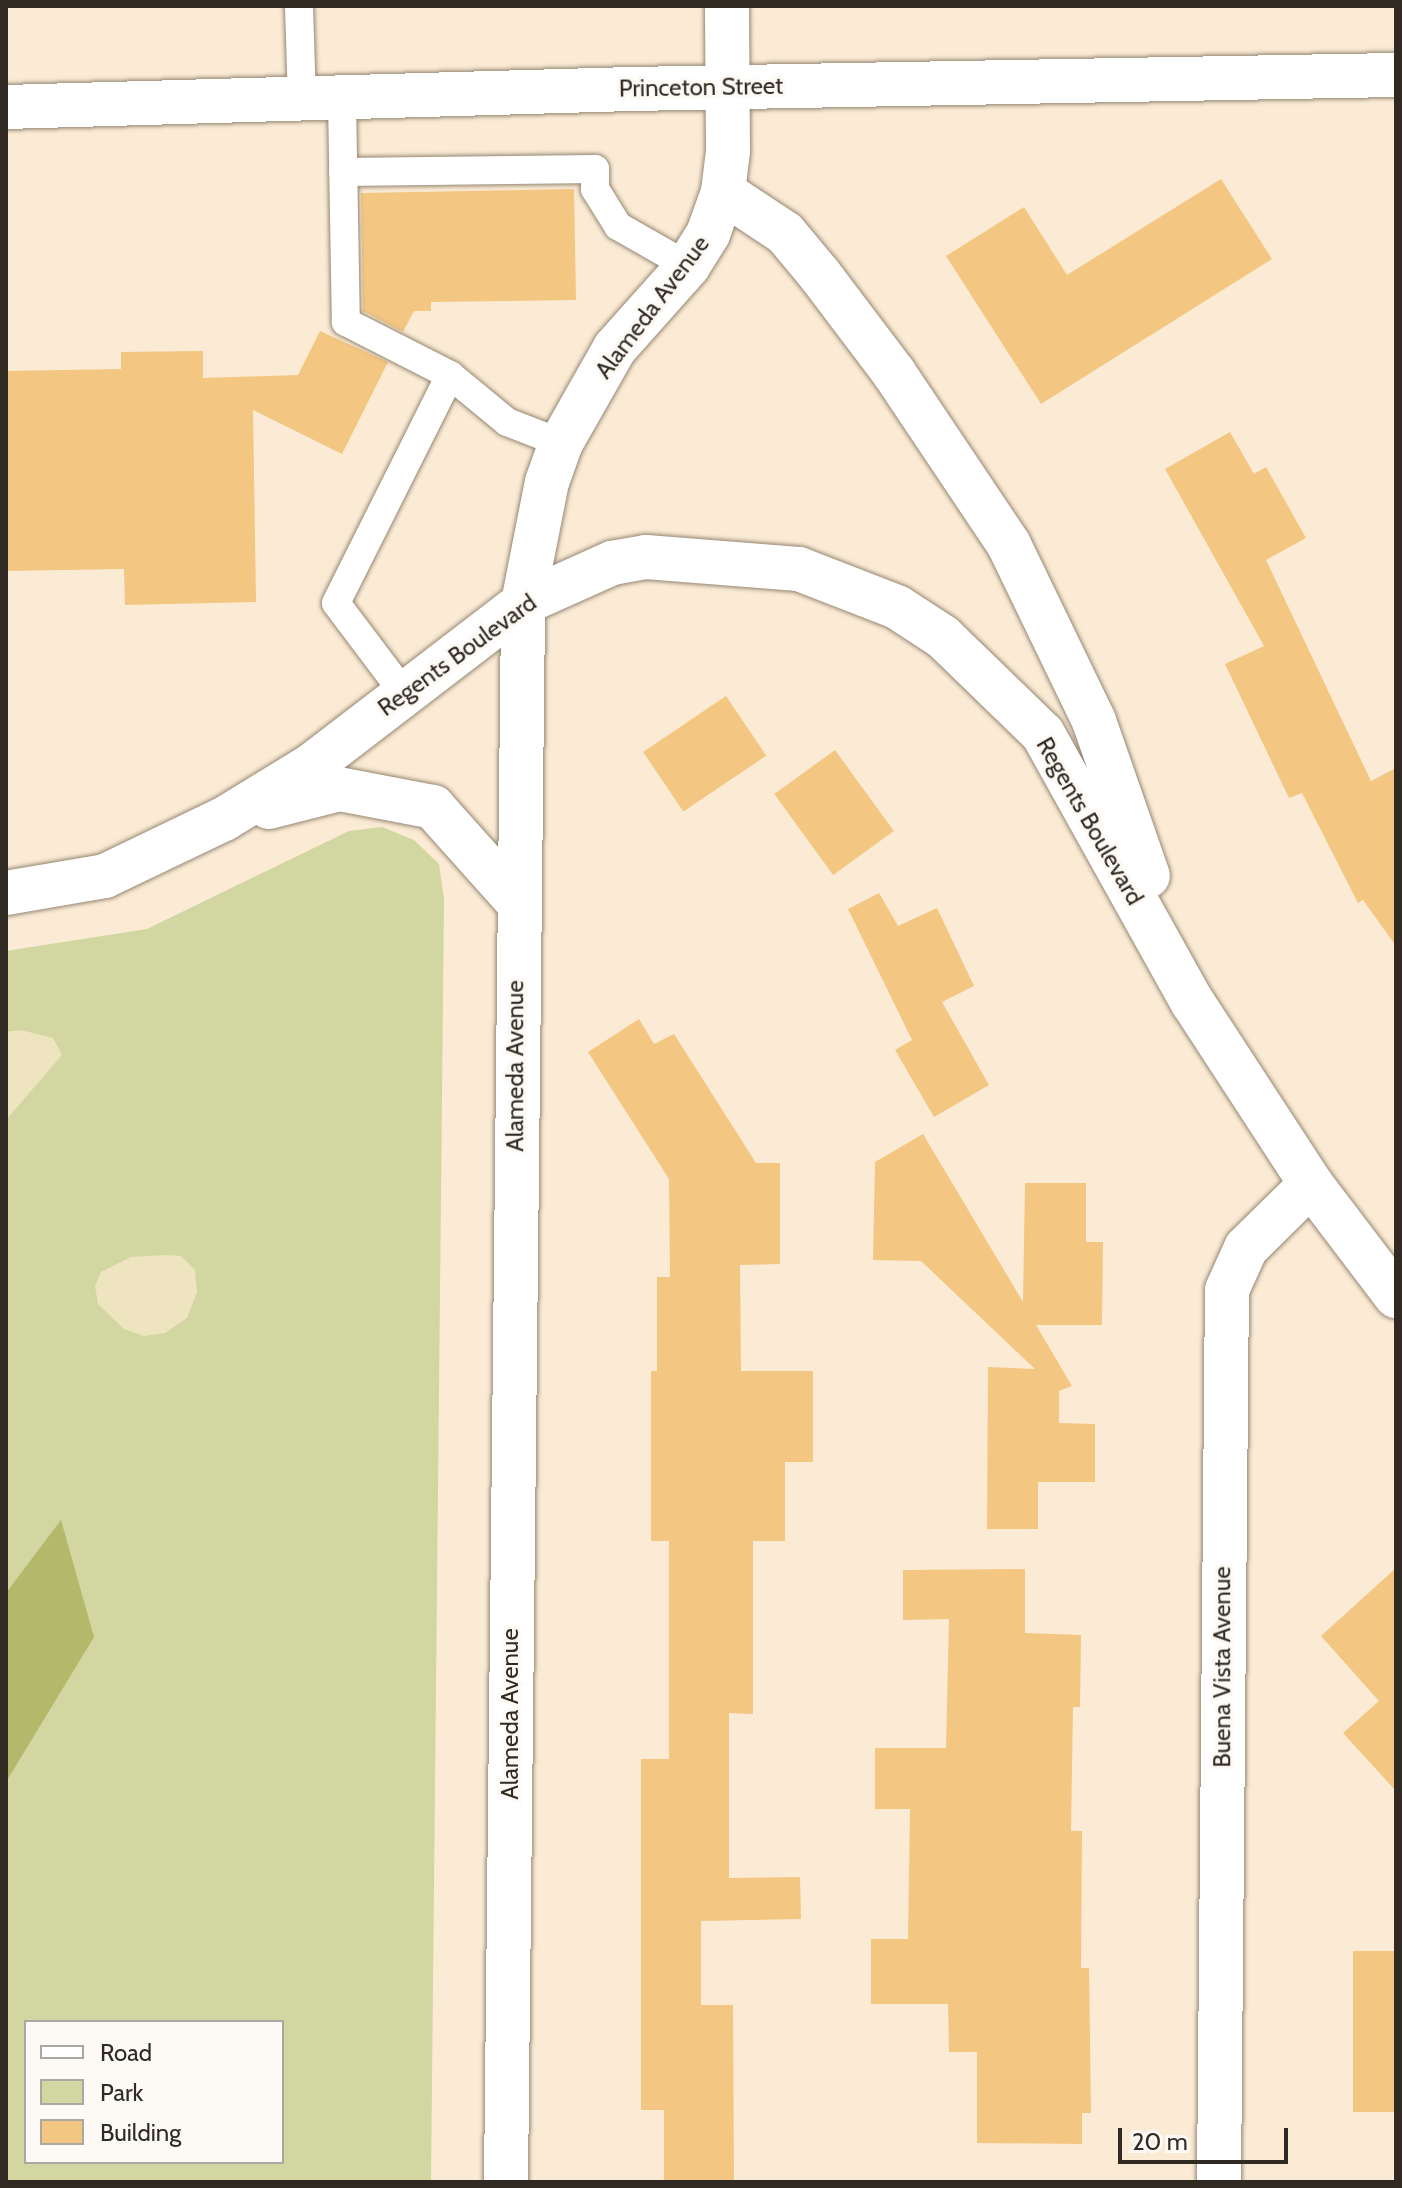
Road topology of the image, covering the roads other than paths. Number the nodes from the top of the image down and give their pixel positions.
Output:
1 (299, 6) edge
2 (727, 6) edge
3 (1396, 75) edge
4 (727, 88) junction
5 (322, 101) junction
6 (6, 107) edge
7 (343, 172) junction
8 (723, 192) junction
9 (688, 266) junction
10 (450, 375) junction
11 (561, 443) junction
12 (523, 603) junction
13 (403, 692) junction
14 (224, 819) junction
15 (6, 893) edge
16 (517, 901) junction
17 (1193, 1003) junction
18 (1311, 1184) junction
19 (1396, 1296) edge
20 (506, 2182) edge
21 (1219, 2182) edge

1 - 5 lane
2 - 4 street, Alameda Avenue
3 - 4 street, Princeton Street
4 - 5 street, Princeton Street
4 - 8 street, Alameda Avenue
5 - 6 street, Princeton Street
5 - 7 lane
7 - 9 lane
7 - 10 lane
8 - 9 street, Alameda Avenue
8 - 17 street
9 - 11 street, Alameda Avenue
10 - 11 lane
10 - 13 lane
11 - 12 street, Alameda Avenue
12 - 13 street, Regents Boulevard
12 - 16 street, Alameda Avenue
12 - 17 street, Regents Boulevard
13 - 14 street, Regents Boulevard
14 - 15 street, Regents Boulevard
14 - 16 street
16 - 20 street, Alameda Avenue
17 - 18 street, Regents Boulevard
18 - 19 street, Regents Boulevard
18 - 21 street, Buena Vista Avenue

